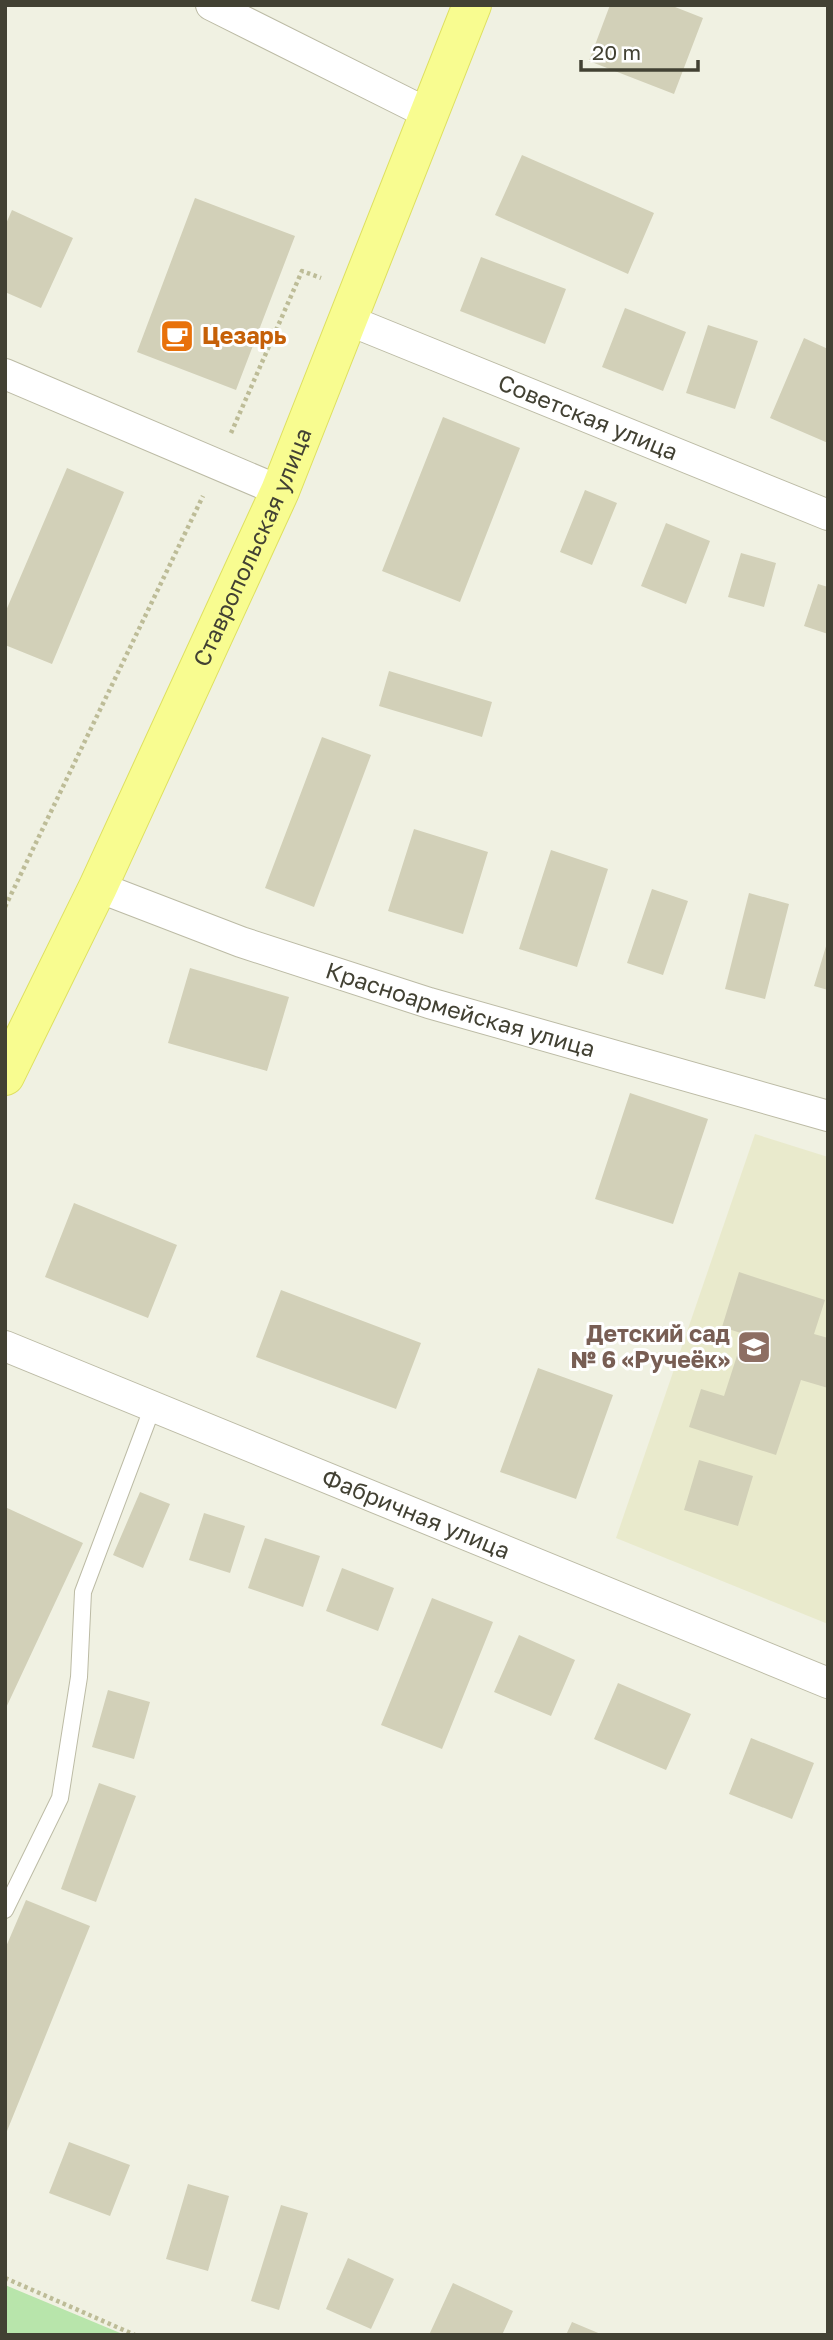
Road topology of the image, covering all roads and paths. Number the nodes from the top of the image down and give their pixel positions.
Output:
1 (211, 5) edge
2 (472, 5) edge
3 (427, 113) junction
4 (354, 305) junction
5 (5, 374) edge
6 (218, 465) junction
7 (280, 491) junction
8 (828, 515) edge
9 (98, 887) junction
10 (5, 907) edge
11 (5, 1076) edge
12 (828, 1116) edge
13 (5, 1346) edge
14 (153, 1405) junction
15 (828, 1683) edge
16 (5, 1910) edge
17 (5, 2278) edge
18 (135, 2335) edge

1 - 3 street
2 - 3 main road, Ставропольская улица
3 - 4 main road, Ставропольская улица
4 - 6 path
4 - 7 main road, Ставропольская улица
4 - 8 street, Советская улица
5 - 6 street
6 - 7 street
6 - 10 path
7 - 9 main road, Ставропольская улица
9 - 11 main road, Ставропольская улица
9 - 12 street, Красноармейская улица
13 - 14 street, Фабричная улица
14 - 15 street, Фабричная улица
14 - 16 lane
17 - 18 path

